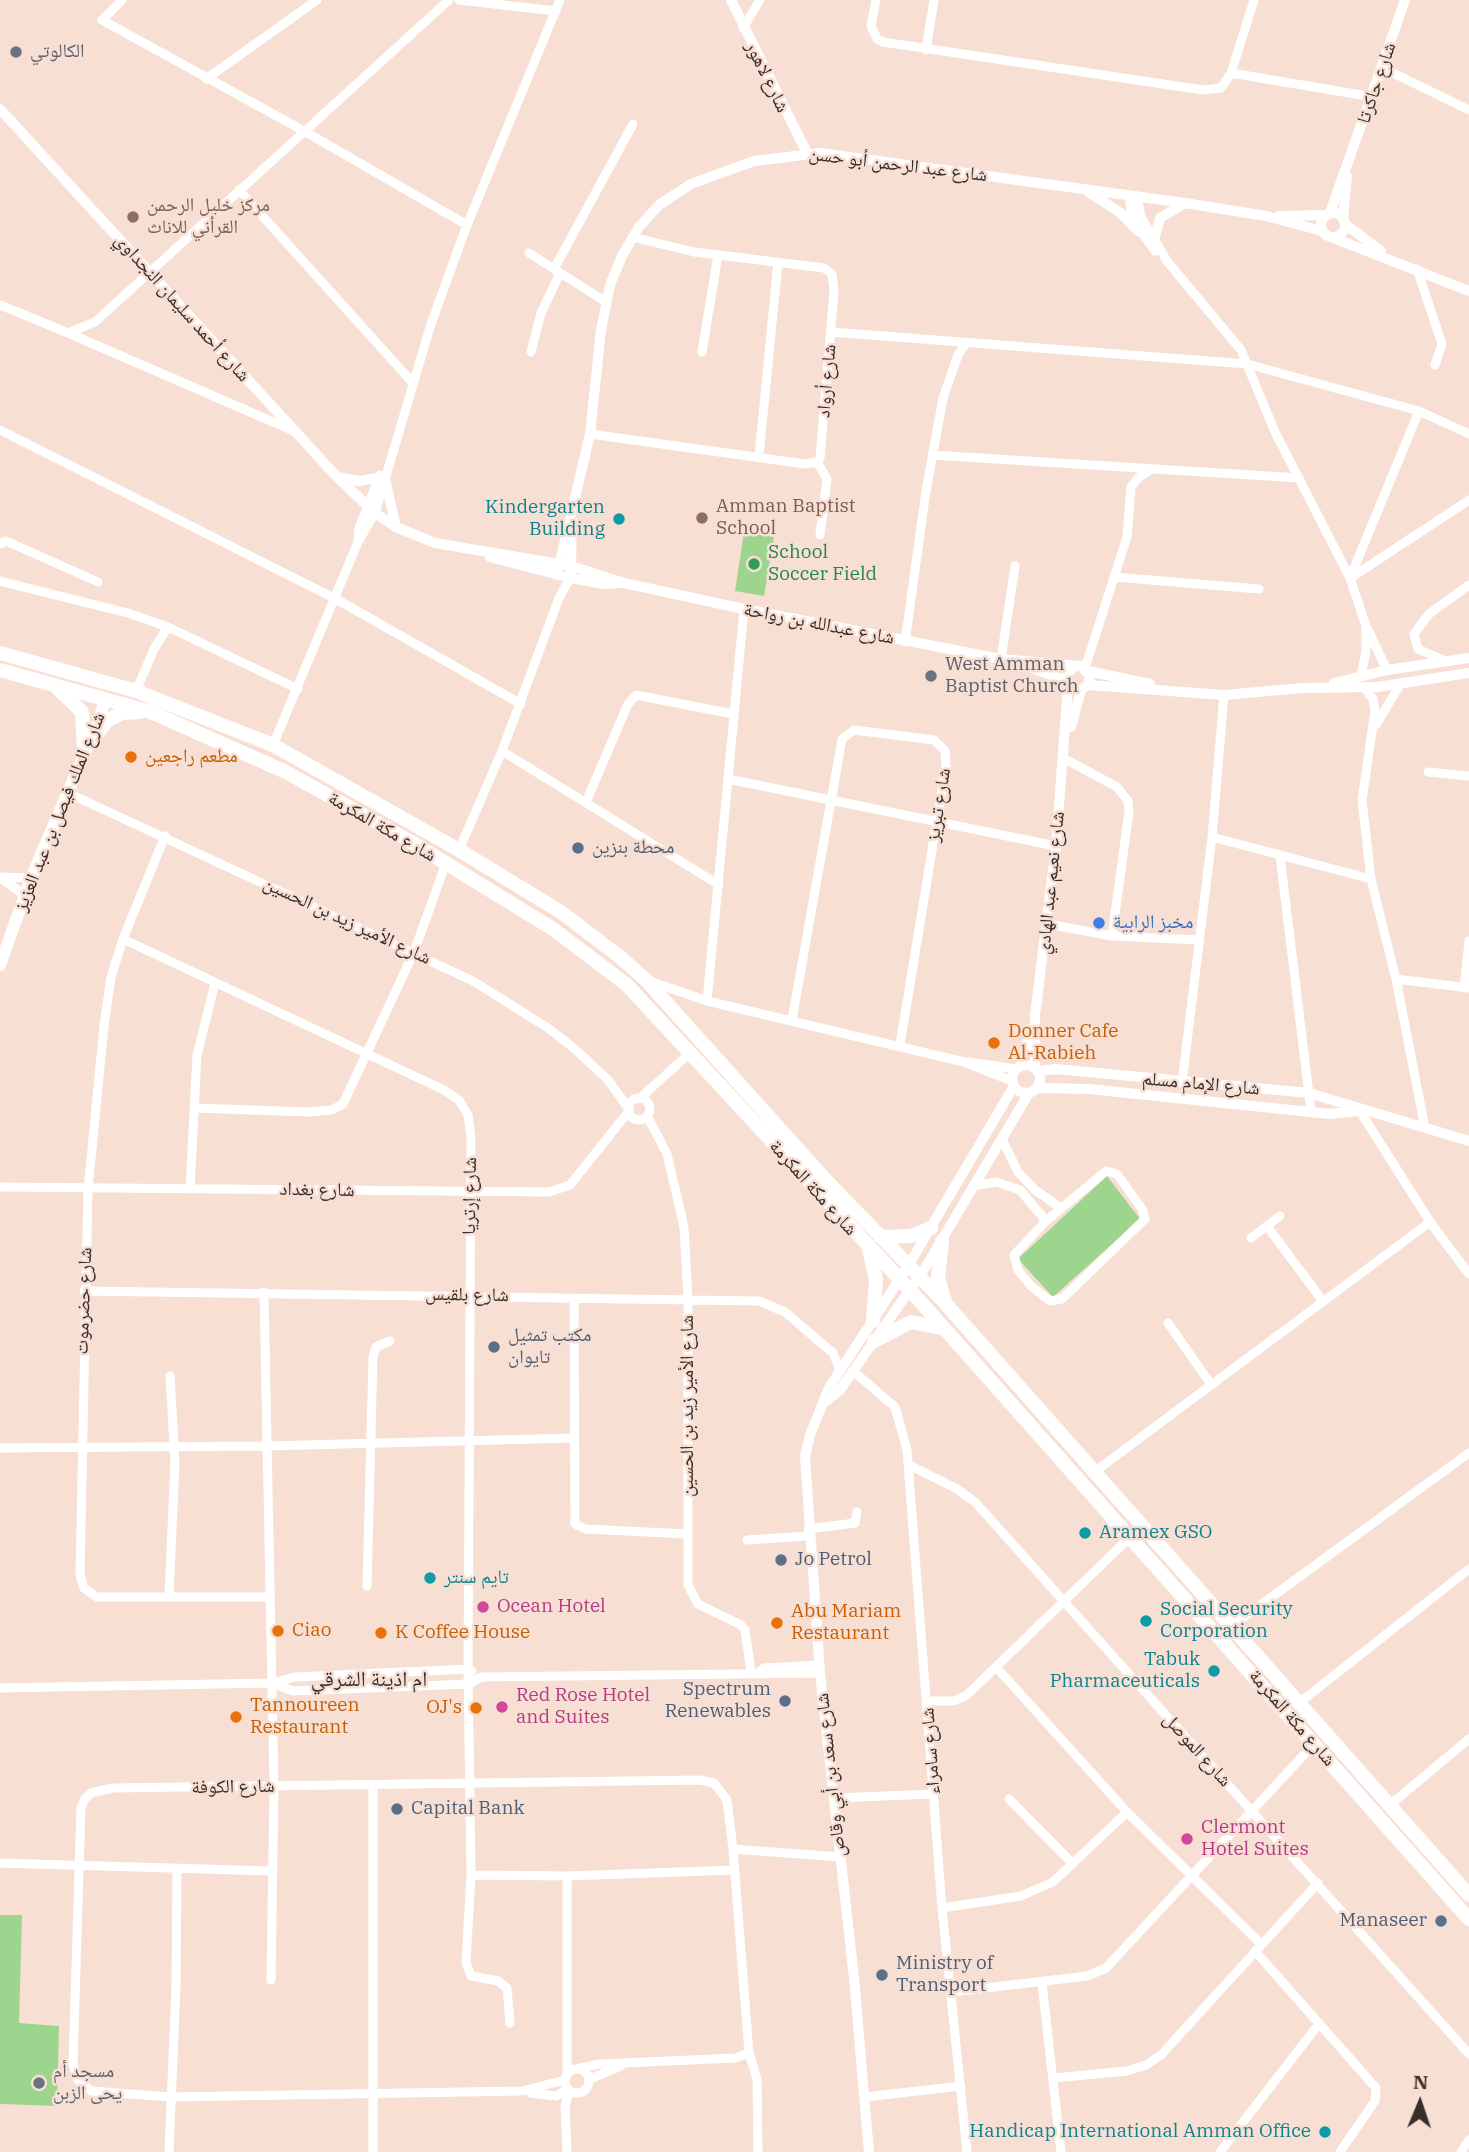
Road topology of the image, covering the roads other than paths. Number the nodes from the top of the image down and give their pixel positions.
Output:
1 (121, 0) edge
2 (317, 0) edge
3 (449, 0) edge
4 (459, 0) edge
5 (560, 0) edge
6 (731, 0) edge
7 (760, 0) edge
8 (876, 0) edge
9 (934, 0) edge
10 (1254, 0) edge
11 (1405, 0) edge
12 (556, 11) junction
13 (743, 28) junction
14 (926, 50) junction
15 (1382, 68) junction
16 (1231, 73) junction
17 (206, 79) junction
18 (1373, 97) junction
19 (0, 109) edge
20 (1469, 110) edge
21 (633, 124) dead end
22 (304, 131) junction
23 (807, 153) junction
24 (1348, 166) junction
25 (239, 190) junction
26 (1085, 190) junction
27 (1133, 196) junction
28 (1185, 202) junction
29 (1327, 214) junction
30 (1266, 216) junction
31 (1344, 221) junction
32 (467, 225) junction
33 (1138, 231) junction
34 (1326, 234) junction
35 (632, 237) junction
36 (1154, 240) junction
37 (528, 253) dead end
38 (718, 255) junction
39 (1392, 259) junction
40 (1167, 261) junction
41 (778, 262) junction
42 (1417, 270) junction
43 (151, 271) junction
44 (557, 271) junction
45 (1469, 291) edge
46 (606, 302) junction
47 (0, 305) edge
48 (831, 332) junction
49 (68, 333) junction
50 (966, 343) junction
51 (531, 352) dead end
52 (702, 352) dead end
53 (1247, 364) junction
54 (1435, 365) dead end
55 (412, 382) junction
56 (1419, 411) junction
57 (0, 430) edge
58 (294, 430) junction
59 (590, 433) junction
60 (1469, 434) edge
61 (932, 455) junction
62 (759, 456) junction
63 (817, 462) junction
64 (1150, 470) junction
65 (336, 476) junction
66 (1298, 478) junction
67 (381, 481) junction
68 (1469, 500) edge
69 (371, 509) junction
70 (572, 517) junction
71 (396, 527) junction
72 (820, 535) dead end
73 (0, 544) edge
74 (1015, 566) dead end
75 (557, 569) junction
76 (571, 572) junction
77 (1114, 577) junction
78 (1350, 578) junction
79 (0, 581) edge
80 (98, 582) dead end
81 (1469, 586) edge
82 (1259, 589) dead end
83 (559, 598) junction
84 (336, 599) junction
85 (744, 610) junction
86 (1366, 626) junction
87 (168, 627) junction
88 (905, 642) junction
89 (0, 653) edge
90 (1469, 658) edge
91 (1001, 659) junction
92 (1014, 661) junction
93 (1448, 662) junction
94 (1083, 668) junction
95 (0, 670) edge
96 (1387, 670) junction
97 (1469, 673) edge
98 (103, 681) junction
99 (1363, 681) junction
100 (1067, 683) junction
101 (1401, 683) junction
102 (54, 687) junction
103 (1085, 687) junction
104 (298, 689) junction
105 (1169, 689) junction
106 (136, 691) junction
107 (1224, 695) junction
108 (105, 698) junction
109 (521, 704) junction
110 (150, 712) junction
111 (733, 714) junction
112 (1374, 730) junction
113 (273, 745) junction
114 (84, 750) junction
115 (502, 751) junction
116 (1065, 755) junction
117 (1428, 772) dead end
118 (1469, 776) edge
119 (728, 779) junction
120 (68, 793) junction
121 (830, 800) junction
122 (586, 802) junction
123 (937, 822) junction
124 (165, 836) junction
125 (1212, 837) junction
126 (1056, 846) junction
127 (459, 850) junction
128 (1280, 856) junction
129 (446, 863) junction
130 (0, 878) edge
131 (31, 878) junction
132 (1371, 879) junction
133 (719, 885) junction
134 (25, 895) junction
135 (1048, 924) junction
136 (1112, 936) junction
137 (122, 939) junction
138 (1200, 940) junction
139 (1469, 940) edge
140 (414, 953) junction
141 (0, 965) edge
142 (1396, 979) junction
143 (646, 980) junction
144 (215, 983) junction
145 (1466, 987) edge
146 (706, 1001) junction
147 (1035, 1016) junction
148 (792, 1020) junction
149 (900, 1045) junction
150 (366, 1053) junction
151 (690, 1053) junction
152 (964, 1062) junction
153 (1018, 1068) junction
154 (1037, 1069) junction
155 (608, 1080) junction
156 (662, 1080) junction
157 (1013, 1083) junction
158 (1182, 1083) junction
159 (1033, 1091) junction
160 (1309, 1093) junction
161 (637, 1099) junction
162 (649, 1106) junction
163 (194, 1108) junction
164 (1311, 1111) junction
165 (1360, 1111) junction
166 (630, 1113) junction
167 (647, 1116) junction
168 (1425, 1128) junction
169 (1002, 1139) junction
170 (1469, 1141) edge
171 (974, 1186) junction
172 (0, 1187) edge
173 (88, 1189) junction
174 (190, 1189) junction
175 (470, 1193) junction
176 (1061, 1208) junction
177 (1280, 1216) dead end
178 (1046, 1221) junction
179 (1430, 1222) junction
180 (1267, 1226) junction
181 (931, 1228) junction
182 (880, 1237) junction
183 (1251, 1238) dead end
184 (942, 1241) junction
185 (869, 1249) junction
186 (913, 1272) junction
187 (1469, 1275) edge
188 (905, 1285) junction
189 (84, 1291) junction
190 (264, 1292) junction
191 (468, 1295) junction
192 (574, 1298) junction
193 (688, 1300) junction
194 (1322, 1300) junction
195 (945, 1303) junction
196 (873, 1321) junction
197 (1168, 1323) dead end
198 (942, 1328) junction
199 (390, 1341) dead end
200 (874, 1341) junction
201 (833, 1353) junction
202 (850, 1356) junction
203 (840, 1370) junction
204 (853, 1371) junction
205 (170, 1376) dead end
206 (1210, 1383) junction
207 (826, 1401) junction
208 (574, 1438) junction
209 (470, 1441) junction
210 (369, 1443) junction
211 (267, 1446) junction
212 (174, 1447) junction
213 (81, 1449) junction
214 (2, 1450) edge
215 (1469, 1454) edge
216 (909, 1465) junction
217 (1093, 1473) junction
218 (858, 1512) dead end
219 (809, 1533) junction
220 (687, 1534) junction
221 (1129, 1539) junction
222 (747, 1540) dead end
223 (1469, 1569) edge
224 (367, 1586) dead end
225 (169, 1596) junction
226 (269, 1597) junction
227 (1065, 1602) junction
228 (1232, 1626) junction
229 (997, 1668) junction
230 (468, 1669) junction
231 (819, 1669) junction
232 (755, 1672) junction
233 (481, 1677) junction
234 (272, 1683) junction
235 (469, 1684) junction
236 (0, 1688) edge
237 (927, 1701) junction
238 (1299, 1703) junction
239 (1469, 1739) edge
240 (1314, 1744) junction
241 (470, 1785) junction
242 (373, 1786) junction
243 (274, 1787) junction
244 (934, 1794) junction
245 (834, 1798) junction
246 (1009, 1799) dead end
247 (1390, 1805) junction
248 (1252, 1810) junction
249 (1127, 1812) junction
250 (733, 1849) junction
251 (840, 1857) junction
252 (0, 1863) edge
253 (1073, 1864) junction
254 (80, 1866) junction
255 (177, 1870) junction
256 (735, 1870) junction
257 (272, 1871) junction
258 (471, 1875) junction
259 (568, 1876) junction
260 (1189, 1877) junction
261 (1318, 1883) junction
262 (1469, 1895) edge
263 (942, 1908) junction
264 (1469, 1919) edge
265 (1258, 1947) junction
266 (271, 1980) dead end
267 (1042, 1983) junction
268 (952, 1992) junction
269 (510, 2023) dead end
270 (1318, 2025) junction
271 (566, 2045) junction
272 (749, 2053) junction
273 (1469, 2054) edge
274 (625, 2064) junction
275 (579, 2068) junction
276 (1054, 2078) junction
277 (590, 2079) junction
278 (567, 2083) junction
279 (961, 2086) junction
280 (372, 2092) junction
281 (580, 2093) junction
282 (171, 2097) junction
283 (865, 2097) junction
284 (566, 2120) junction
285 (1469, 2140) edge
286 (169, 2152) edge
287 (373, 2152) edge
288 (567, 2152) edge
289 (758, 2152) edge
290 (869, 2152) edge
291 (967, 2152) edge
292 (1061, 2152) edge
293 (1220, 2152) edge
294 (1340, 2152) edge
295 (1461, 2152) edge

1 - 17 street
2 - 17 street
3 - 22 street
4 - 12 street
5 - 12 street
6 - 13 street, شارع لاهور
7 - 13 street
8 - 14 street
9 - 14 street
10 - 16 street
11 - 15 street, شارع جاكرتا
12 - 32 street
13 - 23 street, شارع لاهور
14 - 16 street
15 - 18 street, شارع جاكرتا
15 - 20 street
16 - 18 street
17 - 22 street
18 - 24 street, شارع جاكرتا
19 - 43 street, شارع أحمد سليمان النجداوي
21 - 44 street
22 - 25 street
22 - 32 street
23 - 26 street, شارع عبد الرحمن أبو حسن
23 - 35 street, شارع عبد الرحمن أبو حسن
24 - 29 street, شارع جاكرتا
24 - 31 street, شارع جاكرتا
25 - 43 street
25 - 55 street
26 - 27 street, شارع عبد الرحمن أبو حسن
26 - 33 street
27 - 28 street, شارع عبد الرحمن أبو حسن
27 - 33 street
27 - 36 street
28 - 30 street, شارع عبد الرحمن أبو حسن
28 - 36 street
29 - 30 street, شارع عبد الرحمن أبو حسن
29 - 31 street, شارع عبد الرحمن أبو حسن
29 - 34 street, شارع جاكرتا
30 - 34 street, شارع عبد الرحمن أبو حسن
31 - 34 street
31 - 39 street, شارع عبد الرحمن أبو حسن
32 - 55 street
33 - 40 street
34 - 39 street, شارع عبد الرحمن أبو حسن
35 - 38 street, شارع أرواد
35 - 46 street, شارع عبد الرحمن أبو حسن
36 - 40 street
37 - 44 street
38 - 41 street, شارع أرواد
38 - 52 street
39 - 42 street, شارع عبد الرحمن أبو حسن
40 - 53 street
41 - 48 street, شارع أرواد
41 - 62 street
42 - 45 street, شارع عبد الرحمن أبو حسن
42 - 54 street
43 - 49 street
43 - 58 street, شارع أحمد سليمان النجداوي
44 - 46 street
44 - 51 street
46 - 59 street, شارع عبد الرحمن أبو حسن
47 - 49 street
48 - 50 street
48 - 63 street, شارع أرواد
49 - 58 street
50 - 53 street
50 - 61 street
53 - 56 street
53 - 66 street
55 - 67 street
56 - 60 street
56 - 78 street
57 - 84 street
58 - 65 street, شارع أحمد سليمان النجداوي
59 - 62 street
59 - 70 street, شارع عبد الرحمن أبو حسن
61 - 64 street
61 - 88 street
62 - 63 street
63 - 72 street
64 - 66 street
64 - 77 street
65 - 67 street
65 - 69 street, شارع أحمد سليمان النجداوي
66 - 78 street
67 - 69 street
67 - 71 street
68 - 78 street
69 - 71 street, شارع عبدالله بن رواحة
69 - 84 street
70 - 75 street, شارع عبد الرحمن أبو حسن
70 - 76 street, شارع عبد الرحمن أبو حسن
71 - 75 street, شارع عبدالله بن رواحة
73 - 80 street
74 - 91 street
75 - 76 street, شارع عبدالله بن رواحة
75 - 83 street
76 - 83 street
76 - 85 street, شارع عبدالله بن رواحة
77 - 82 street
77 - 94 street
78 - 86 street
79 - 87 street
81 - 93 street
83 - 109 street
84 - 104 street
84 - 109 street
85 - 88 street, شارع عبدالله بن رواحة
85 - 111 street
86 - 96 street
86 - 99 street
87 - 104 street
87 - 106 street
88 - 91 street, شارع عبدالله بن رواحة
89 - 98 main road, شارع مكة المكرمة
90 - 93 street, شارع عبدالله بن رواحة
91 - 92 street, شارع عبدالله بن رواحة
92 - 94 street, شارع عبدالله بن رواحة
92 - 100 street, شارع عبدالله بن رواحة
93 - 96 street, شارع عبدالله بن رواحة
94 - 100 street
94 - 103 street, شارع نعيم عبد الهادي
94 - 105 street, شارع عبدالله بن رواحة
95 - 102 main road, شارع مكة المكرمة
96 - 99 street, شارع عبدالله بن رواحة
97 - 101 street, شارع عبدالله بن رواحة
98 - 106 main road, شارع مكة المكرمة
98 - 108 main road
99 - 101 street, شارع عبدالله بن رواحة
99 - 107 street, شارع عبدالله بن رواحة
99 - 112 street
100 - 103 street, شارع عبدالله بن رواحة
100 - 116 street, شارع نعيم عبد الهادي
101 - 112 street
102 - 108 main road, شارع مكة المكرمة
102 - 114 main road
103 - 105 street, شارع عبدالله بن رواحة
103 - 116 street, شارع نعيم عبد الهادي
104 - 113 street
105 - 107 street, شارع عبدالله بن رواحة
106 - 113 main road, شارع مكة المكرمة
107 - 125 street
108 - 110 main road, شارع مكة المكرمة
108 - 114 main road, شارع الملك فيصل بن عبد العزيز
109 - 115 street
110 - 114 main road
110 - 129 main road, شارع مكة المكرمة
111 - 119 street
111 - 122 street
112 - 132 street
113 - 127 main road, شارع مكة المكرمة
114 - 120 main road, شارع الملك فيصل بن عبد العزيز
115 - 122 street
115 - 127 street
116 - 126 street, شارع نعيم عبد الهادي
116 - 136 street
117 - 118 street
119 - 121 street
119 - 133 street
120 - 124 street, شارع الأمير زيد بن الحسين
120 - 131 main road, شارع الملك فيصل بن عبد العزيز
121 - 123 street
121 - 123 street, شارع تبريز
121 - 148 street, شارع تبريز
122 - 133 street
123 - 126 street
123 - 149 street, شارع تبريز
124 - 137 street, شارع حضرموت
124 - 140 street, شارع الأمير زيد بن الحسين
125 - 128 street
125 - 138 street
126 - 135 street, شارع نعيم عبد الهادي
127 - 143 main road, شارع مكة المكرمة
128 - 132 street
128 - 160 street
129 - 140 street
129 - 151 main road, شارع مكة المكرمة
130 - 131 street
130 - 134 street
131 - 134 main road, شارع الملك فيصل بن عبد العزيز
132 - 142 street
133 - 146 street
134 - 141 main road, شارع الملك فيصل بن عبد العزيز
135 - 136 street
135 - 147 street, شارع نعيم عبد الهادي
136 - 138 street
137 - 144 street, شارع إرتريا
137 - 173 street, شارع حضرموت
138 - 158 street
139 - 145 street
140 - 150 street
140 - 155 street, شارع الأمير زيد بن الحسين
142 - 145 street
142 - 168 street
143 - 146 street
143 - 182 main road, شارع مكة المكرمة
144 - 150 street, شارع إرتريا
144 - 163 street
146 - 148 street
147 - 153 street, شارع نعيم عبد الهادي
147 - 154 street, شارع نعيم عبد الهادي
148 - 149 street
149 - 152 street
150 - 163 street
150 - 175 street, شارع إرتريا
151 - 156 street
151 - 185 main road, شارع مكة المكرمة
152 - 153 street
152 - 157 street
153 - 154 street
153 - 157 street
154 - 158 street, شارع الإمام مسلم
154 - 159 street
155 - 161 street, شارع الأمير زيد بن الحسين
155 - 166 street, شارع الأمير زيد بن الحسين
156 - 161 street
156 - 162 street
157 - 159 street
157 - 181 street
158 - 160 street, شارع الإمام مسلم
159 - 164 street, شارع الإمام مسلم
159 - 169 street
160 - 164 street
160 - 165 street, شارع الإمام مسلم
161 - 162 street, شارع الأمير زيد بن الحسين
161 - 166 street
162 - 167 street
163 - 174 street
164 - 165 street, شارع الإمام مسلم
165 - 168 street, شارع الإمام مسلم
165 - 179 street
166 - 167 street
166 - 175 street, شارع بغداد
167 - 193 street, شارع الأمير زيد بن الحسين
168 - 170 street, شارع الإمام مسلم
169 - 171 street
169 - 176 street
171 - 178 street
171 - 184 street
172 - 173 street, شارع بغداد
173 - 174 street, شارع بغداد
173 - 189 street, شارع حضرموت
174 - 175 street, شارع بغداد
175 - 191 street, شارع إرتريا
176 - 178 street
176 - 178 street
177 - 180 street
179 - 187 street
179 - 194 street
180 - 183 street
180 - 194 street
181 - 182 main road
181 - 186 street
182 - 186 main road, شارع مكة المكرمة
184 - 186 street
184 - 195 main road
185 - 188 main road, شارع مكة المكرمة
185 - 196 main road
186 - 188 street
186 - 195 main road, شارع مكة المكرمة
188 - 196 street, شارع سعد بن أبي وقاص
188 - 198 main road, شارع مكة المكرمة
188 - 200 street, شارع سعد بن أبي وقاص
189 - 190 street, شارع بلقيس
189 - 213 street, شارع حضرموت
190 - 191 street, شارع بلقيس
190 - 211 street
191 - 192 street, شارع بلقيس
191 - 209 street, شارع إرتريا
192 - 193 street, شارع بلقيس
192 - 208 street
193 - 201 street, شارع بلقيس
193 - 220 street, شارع الأمير زيد بن الحسين
194 - 206 street
195 - 217 main road, شارع مكة المكرمة
196 - 202 street, شارع سعد بن أبي وقاص
197 - 206 street
198 - 200 main road
198 - 221 main road, شارع مكة المكرمة
199 - 210 street
200 - 204 street, شارع سعد بن أبي وقاص
201 - 202 street
201 - 203 street, شارع بلقيس
202 - 203 street, شارع سعد بن أبي وقاص
203 - 207 street, شارع سعد بن أبي وقاص
204 - 207 street, شارع سعد بن أبي وقاص
204 - 216 street, شارع سامراء
205 - 212 street
206 - 217 street
207 - 219 street, شارع سعد بن أبي وقاص
208 - 209 street
208 - 220 street
209 - 210 street
209 - 230 street, شارع إرتريا
210 - 211 street
210 - 224 street
211 - 212 street
211 - 226 street
212 - 213 street
212 - 225 street
213 - 214 street
213 - 225 street, شارع حضرموت
215 - 228 street
216 - 227 street, شارع الموصل
216 - 237 street, شارع سامراء
217 - 228 main road, شارع مكة المكرمة
218 - 219 street
219 - 222 street
219 - 231 street, شارع سعد بن أبي وقاص
220 - 232 street, شارع الأمير زيد بن الحسين
221 - 227 street
221 - 240 main road, شارع مكة المكرمة
223 - 238 street
225 - 226 street, شارع حضرموت
226 - 234 street
227 - 229 street
227 - 248 street, شارع الموصل
228 - 238 main road, شارع مكة المكرمة
229 - 237 street
229 - 249 street
230 - 233 street
230 - 234 street
230 - 235 street, شارع إرتريا
231 - 232 street
231 - 245 street, شارع سعد بن أبي وقاص
232 - 233 street
233 - 235 street
234 - 235 street
234 - 236 street
234 - 243 street
235 - 241 street, شارع إرتريا
237 - 244 street, شارع سامراء
238 - 247 main road, شارع مكة المكرمة
239 - 247 street
240 - 248 street
240 - 264 main road, شارع مكة المكرمة
241 - 242 street, شارع الكوفة
241 - 250 street, شارع الكوفة
241 - 258 street, شارع إرتريا
242 - 243 street, شارع الكوفة
242 - 280 street
243 - 254 street, شارع الكوفة
243 - 257 street
244 - 245 street
244 - 263 street, شارع سامراء
245 - 251 street, شارع سعد بن أبي وقاص
246 - 253 street
247 - 262 main road, شارع مكة المكرمة
248 - 260 street
248 - 261 street, شارع الموصل
249 - 253 street
249 - 260 street
250 - 251 street
250 - 256 street, شارع الكوفة
251 - 283 street, شارع سعد بن أبي وقاص
252 - 254 street
253 - 263 street
254 - 255 street
254 - 282 street, شارع الكوفة
255 - 257 street
255 - 282 street
256 - 259 street
256 - 272 street, شارع الكوفة
257 - 266 street
258 - 259 street
258 - 269 street, شارع إرتريا
259 - 271 street
260 - 265 street
260 - 267 street
261 - 265 street
261 - 273 street, شارع الموصل
263 - 268 street, شارع سامراء
265 - 270 street
265 - 276 street
267 - 268 street
267 - 276 street
268 - 279 street, شارع سامراء
270 - 293 street
270 - 294 street
271 - 275 street
271 - 278 street
272 - 274 street
272 - 289 street, شارع الكوفة
274 - 275 street
274 - 277 street
275 - 277 street
275 - 278 street
276 - 292 street
277 - 281 street
278 - 280 street, شارع الكوفة
278 - 281 street
278 - 284 street
279 - 283 street
279 - 291 street, شارع سامراء
280 - 282 street, شارع الكوفة
280 - 287 street
281 - 284 street
282 - 286 street
283 - 290 street, شارع سعد بن أبي وقاص
284 - 288 street
285 - 295 street

